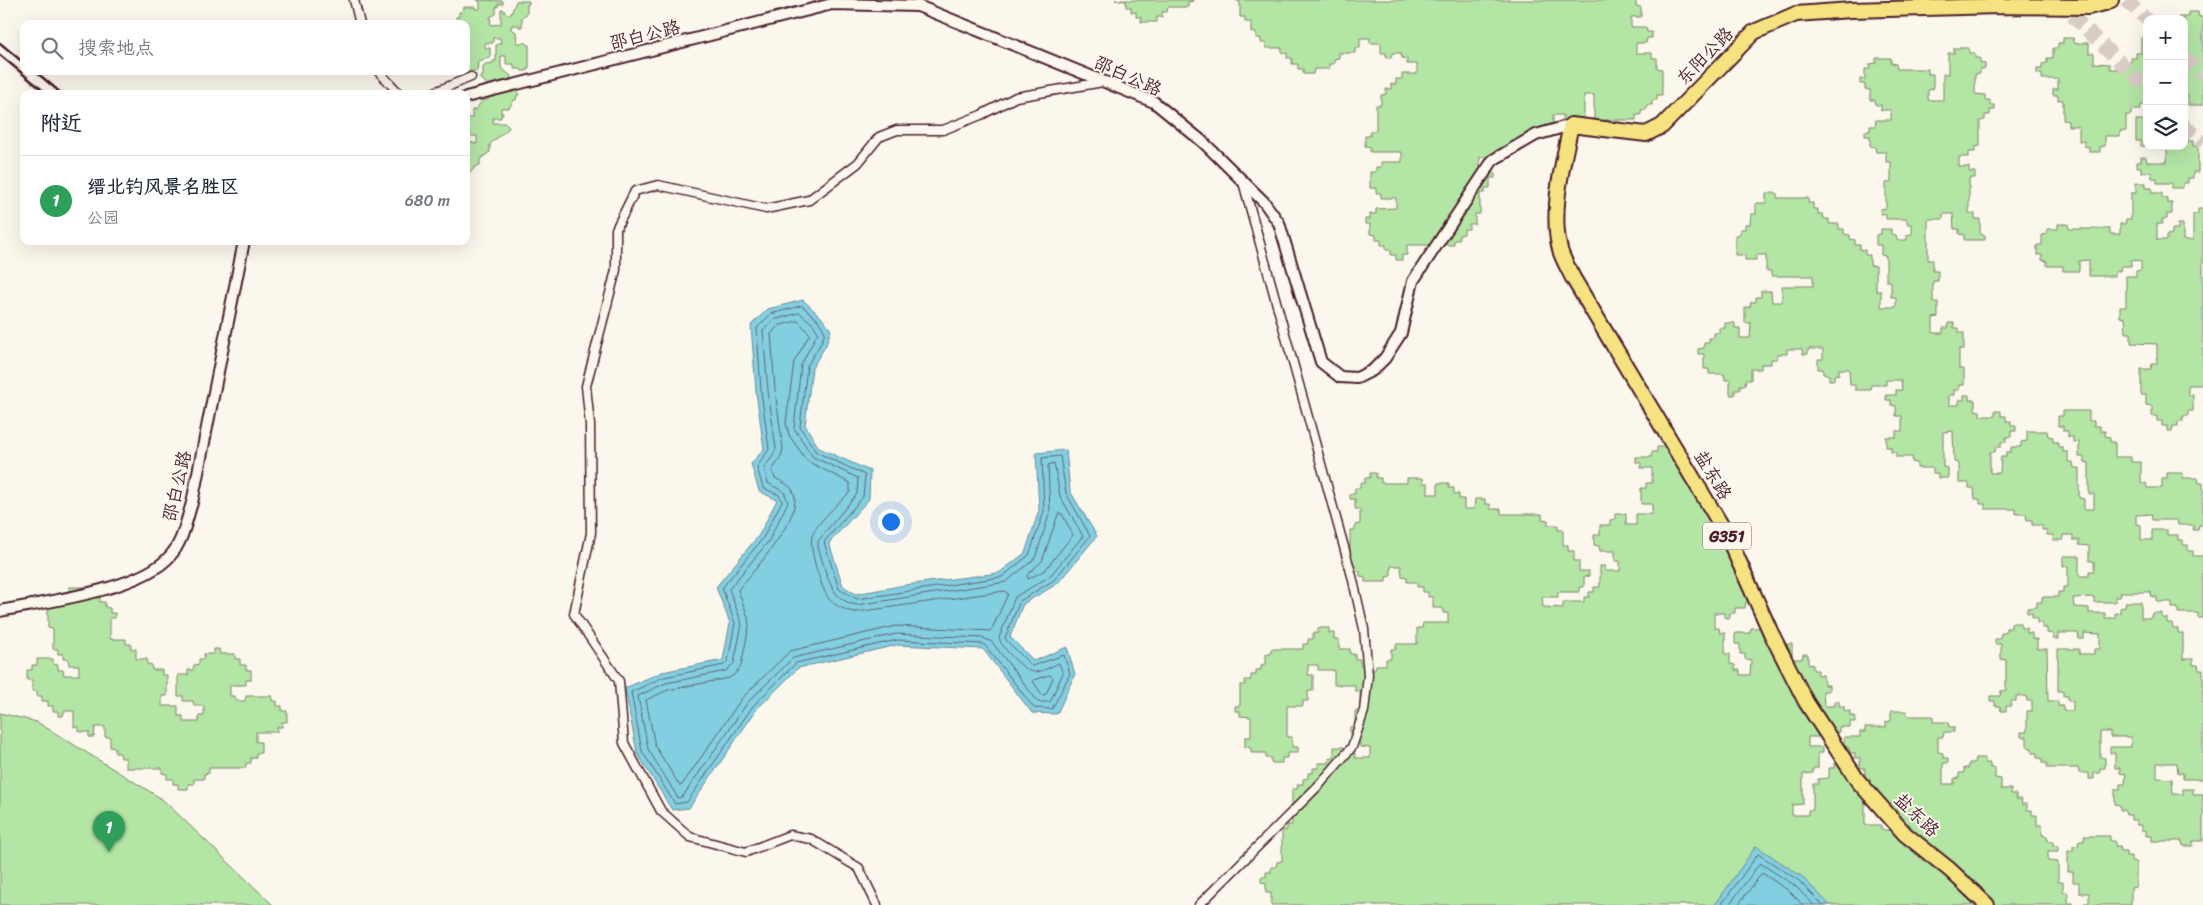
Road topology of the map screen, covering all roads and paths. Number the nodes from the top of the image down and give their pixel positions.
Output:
1 (354, 0) edge
2 (2111, 0) edge
3 (359, 20) edge
4 (382, 75) edge
5 (470, 77) dead end
6 (1103, 82) junction
7 (396, 90) edge
8 (439, 90) edge
9 (470, 96) edge
10 (1571, 125) junction
11 (1243, 181) junction
12 (243, 245) edge
13 (0, 611) edge
14 (877, 905) edge
15 (1199, 905) edge
16 (1987, 905) edge

1 - 3 street
2 - 10 highway, 东阳公路
4 - 7 street
5 - 8 street
6 - 9 street, 邵白公路
6 - 11 street, 邵白公路
6 - 14 street
10 - 11 street, 邵白公路
10 - 16 highway, 盐东路 / G351
11 - 15 street
12 - 13 street, 邵白公路

